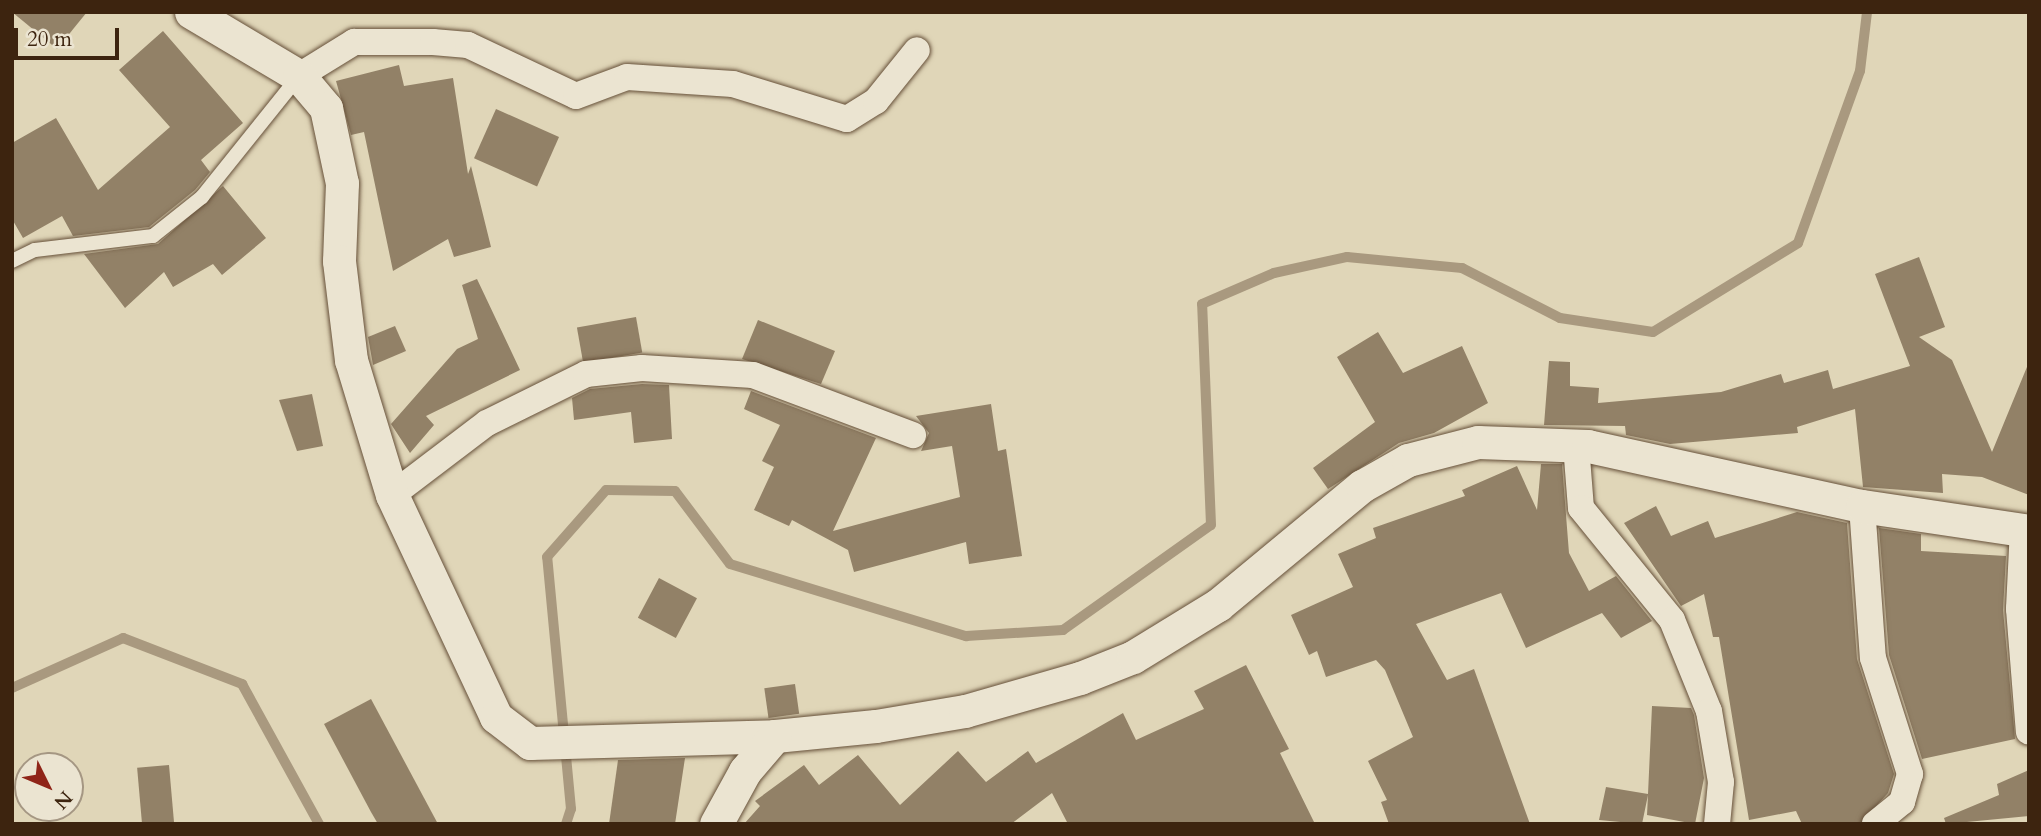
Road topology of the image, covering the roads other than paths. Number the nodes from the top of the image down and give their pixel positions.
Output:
1 (191, 12) edge
2 (917, 50) dead end
3 (299, 76) junction
4 (12, 261) edge
5 (913, 435) dead end
6 (1582, 445) junction
7 (392, 495) junction
8 (1862, 506) junction
9 (2026, 530) edge
10 (2029, 732) edge
11 (775, 736) junction
12 (716, 824) edge
13 (1717, 824) edge
14 (1875, 824) edge

1 - 3 street
2 - 3 street
3 - 4 lane
3 - 7 street
5 - 7 street
6 - 8 street
6 - 11 street
6 - 13 street
7 - 11 street
8 - 9 street
8 - 14 street
9 - 10 street
11 - 12 street

